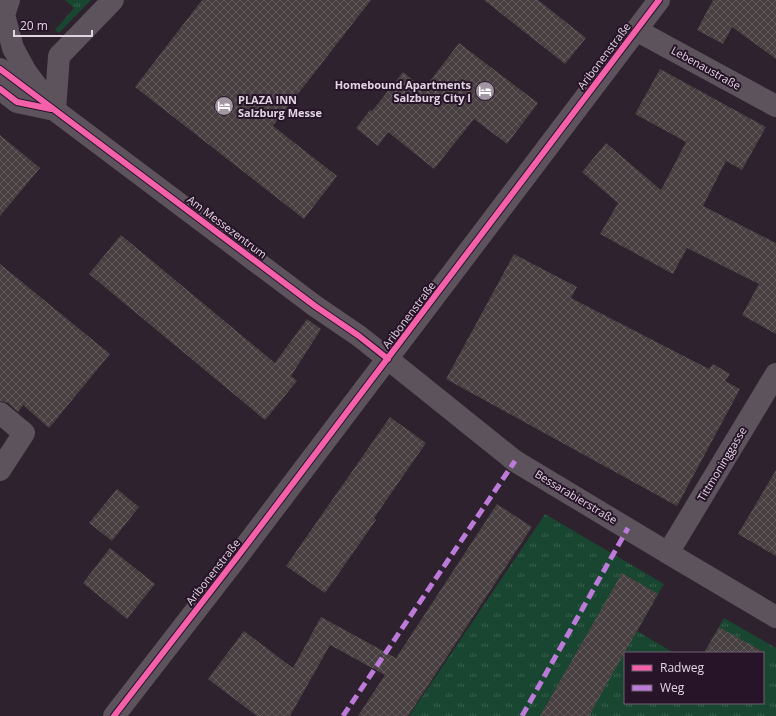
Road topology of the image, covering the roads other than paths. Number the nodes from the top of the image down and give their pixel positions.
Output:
1 (10, 0) edge
2 (113, 0) edge
3 (659, 0) edge
4 (636, 30) junction
5 (0, 69) edge
6 (0, 89) edge
7 (776, 106) edge
8 (55, 110) junction
9 (388, 359) junction
10 (776, 374) edge
11 (0, 413) edge
12 (0, 470) edge
13 (668, 554) junction
14 (776, 617) edge
15 (114, 716) edge

1 - 8 street
2 - 8 street
3 - 4 street, Aribonenstraße
4 - 7 street, Lebenaustraße
4 - 9 street, Aribonenstraße
5 - 8 street, Am Messezentrum
6 - 8 street, Am Messezentrum
8 - 9 street, Am Messezentrum
9 - 13 street, Bessarabierstraße
9 - 15 street, Aribonenstraße
10 - 13 street, Tittmoninggasse
11 - 12 street
13 - 14 street, Bessarabierstraße

